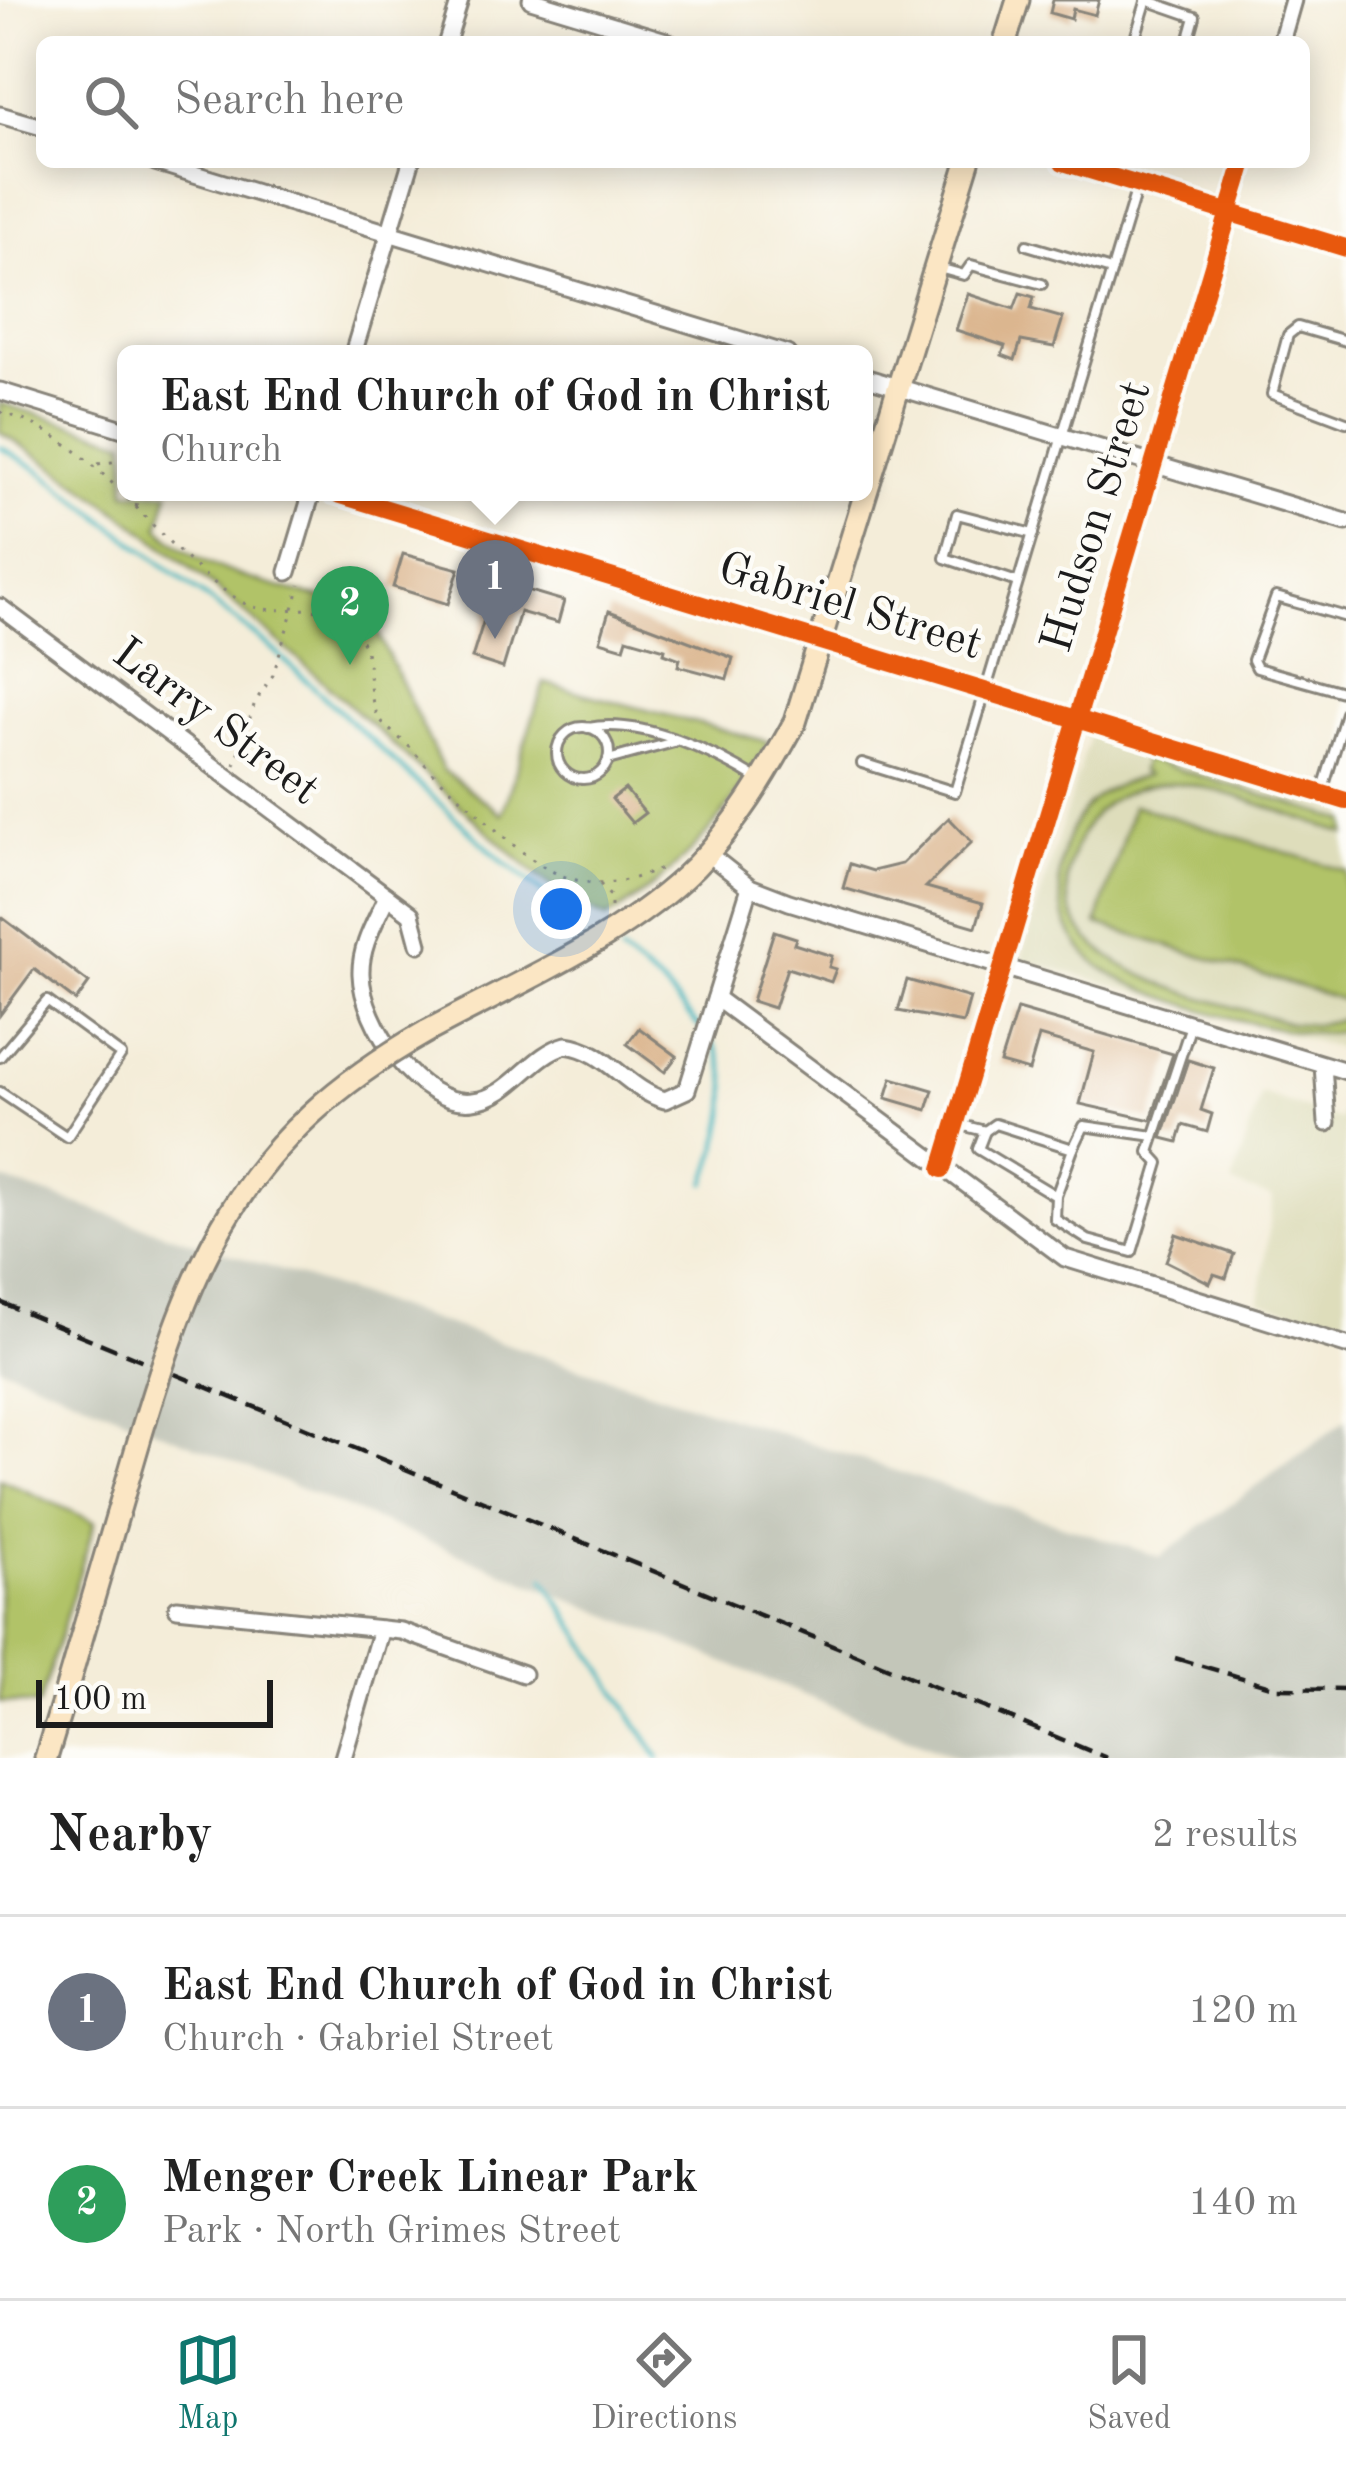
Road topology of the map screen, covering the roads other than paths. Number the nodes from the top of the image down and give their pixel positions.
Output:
1 (460, 0) edge
2 (531, 0) edge
3 (1018, 0) edge
4 (1293, 0) edge
5 (1146, 1) edge
6 (449, 36) edge
7 (649, 36) edge
8 (1007, 36) edge
9 (1136, 36) edge
10 (1190, 36) edge
11 (1283, 36) edge
12 (0, 115) edge
13 (36, 126) edge
14 (174, 168) edge
15 (409, 168) edge
16 (966, 168) edge
17 (1099, 168) edge
18 (1242, 168) edge
19 (1137, 185) junction
20 (1229, 213) junction
21 (389, 234) junction
22 (1027, 245) dead end
23 (1346, 248) edge
24 (935, 267) junction
25 (1111, 270) junction
26 (1042, 284) dead end
27 (1346, 340) edge
28 (356, 345) edge
29 (758, 345) edge
30 (873, 380) edge
31 (898, 387) junction
32 (0, 391) edge
33 (1346, 422) edge
34 (117, 427) edge
35 (1060, 436) junction
36 (1155, 464) junction
37 (873, 470) edge
38 (310, 501) edge
39 (362, 501) edge
40 (864, 501) edge
41 (1345, 519) edge
42 (1033, 534) junction
43 (294, 578) road end
44 (1017, 582) junction
45 (0, 607) edge
46 (1346, 617) edge
47 (822, 640) junction
48 (983, 690) junction
49 (1346, 693) edge
50 (1346, 712) edge
51 (1079, 719) junction
52 (589, 728) junction
53 (676, 742) junction
54 (608, 760) junction
55 (862, 763) dead end
56 (761, 782) junction
57 (1321, 794) junction
58 (1346, 801) edge
59 (707, 853) junction
60 (750, 887) junction
61 (387, 896) junction
62 (419, 944) dead end
63 (1004, 968) junction
64 (716, 998) junction
65 (1192, 1024) junction
66 (0, 1057) edge
67 (1323, 1065) junction
68 (1346, 1072) edge
69 (0, 1091) edge
70 (956, 1124) junction
71 (1327, 1124) dead end
72 (985, 1132) junction
73 (1154, 1136) junction
74 (1073, 1149) junction
75 (942, 1169) junction
76 (1055, 1196) junction
77 (1346, 1346) edge
78 (177, 1608) dead end
79 (381, 1629) junction
80 (523, 1674) dead end
81 (46, 1758) edge
82 (343, 1758) edge

1 - 6 street
2 - 7 street
3 - 8 main road
4 - 11 street
5 - 9 lane
5 - 10 lane
12 - 13 street
14 - 21 street
15 - 21 street
16 - 24 main road
17 - 19 street
18 - 20 street, Hudson Street
19 - 20 street
19 - 25 lane
20 - 23 street
20 - 36 street, Hudson Street
21 - 28 street
21 - 29 street
22 - 25 lane
24 - 26 lane
24 - 31 main road
25 - 35 lane
27 - 33 lane
30 - 31 street
31 - 35 street
31 - 37 main road
32 - 34 street
35 - 36 street
35 - 42 lane
36 - 41 street
36 - 51 street, Hudson Street
38 - 43 street
39 - 47 street, Gabriel Street
40 - 47 main road
42 - 44 lane
42 - 44 lane
44 - 48 lane
45 - 61 street, Larry Street
46 - 49 lane
47 - 48 street, Gabriel Street
47 - 56 main road
48 - 51 street, Gabriel Street
48 - 55 lane
50 - 57 lane
51 - 57 street, Gabriel Street
51 - 63 street, Hudson Street
52 - 53 lane
52 - 54 lane
52 - 54 lane
53 - 54 lane
53 - 56 lane
56 - 59 main road
57 - 58 street, Gabriel Street
59 - 60 street
59 - 81 main road, bridge
60 - 63 street
60 - 64 street
61 - 62 street, Larry Street
61 - 64 street
63 - 65 street
63 - 70 street, Hudson Street
64 - 75 street
65 - 67 street
65 - 73 lane
66 - 69 lane
67 - 68 street
67 - 71 street
70 - 72 lane
70 - 75 street, Hudson Street
72 - 74 lane
72 - 76 lane
73 - 74 lane
73 - 76 lane
74 - 76 lane
75 - 77 street
78 - 79 street
79 - 80 street
79 - 82 street

